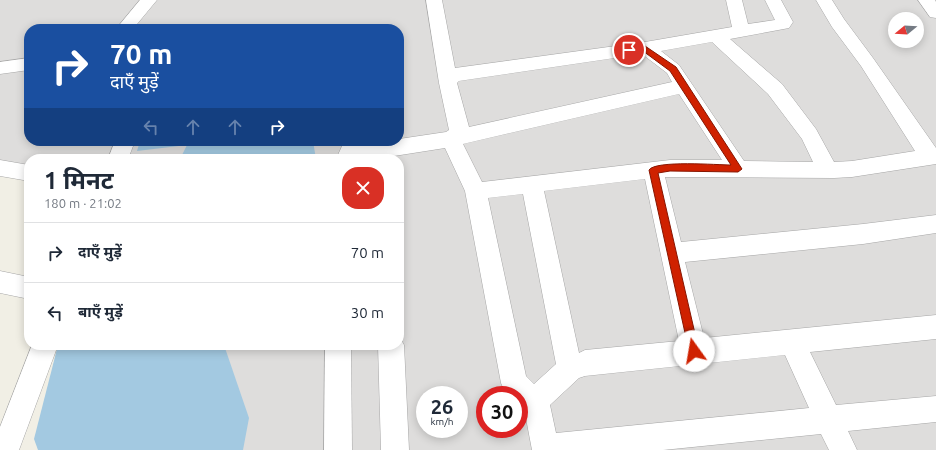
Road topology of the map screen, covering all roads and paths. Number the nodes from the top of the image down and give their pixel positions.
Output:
1 (150, 0) edge
2 (434, 0) edge
3 (734, 0) edge
4 (773, 0) edge
5 (824, 0) edge
6 (926, 0) edge
7 (936, 13) edge
8 (128, 24) edge
9 (741, 31) junction
10 (716, 36) junction
11 (645, 48) junction
12 (24, 65) edge
13 (0, 68) edge
14 (448, 83) junction
15 (684, 86) junction
16 (451, 139) junction
17 (357, 146) edge
18 (357, 146) edge
19 (348, 154) edge
20 (381, 154) edge
21 (384, 154) edge
22 (934, 156) edge
23 (0, 168) edge
24 (738, 169) junction
25 (653, 170) junction
26 (828, 170) junction
27 (24, 172) edge
28 (532, 185) junction
29 (476, 191) junction
30 (936, 224) edge
31 (672, 253) junction
32 (0, 282) edge
33 (24, 287) edge
34 (936, 327) edge
35 (792, 342) junction
36 (43, 350) edge
37 (338, 350) edge
38 (391, 350) edge
39 (694, 351) junction
40 (570, 369) junction
41 (536, 400) junction
42 (936, 409) edge
43 (828, 419) junction
44 (546, 449) edge
45 (5, 450) edge
46 (338, 450) edge
47 (395, 450) edge
48 (843, 450) edge

1 - 8 street
2 - 14 street
3 - 9 street
4 - 9 street
5 - 22 street
6 - 7 street
9 - 10 street
10 - 11 street
10 - 26 street
11 - 14 street
11 - 15 street
12 - 13 street
14 - 16 street
15 - 16 street
15 - 24 street
16 - 21 street
16 - 29 street
17 - 20 street
18 - 19 street
22 - 26 street
23 - 27 street
24 - 25 street
24 - 26 street
25 - 28 street
25 - 31 street
28 - 29 street
28 - 40 street
29 - 41 street
30 - 31 street
31 - 39 street
32 - 33 street
34 - 35 street
35 - 39 street
35 - 43 street
36 - 45 street
37 - 46 street
38 - 47 street
39 - 40 street
40 - 41 street
41 - 44 street
42 - 43 street
43 - 44 street
43 - 48 street

